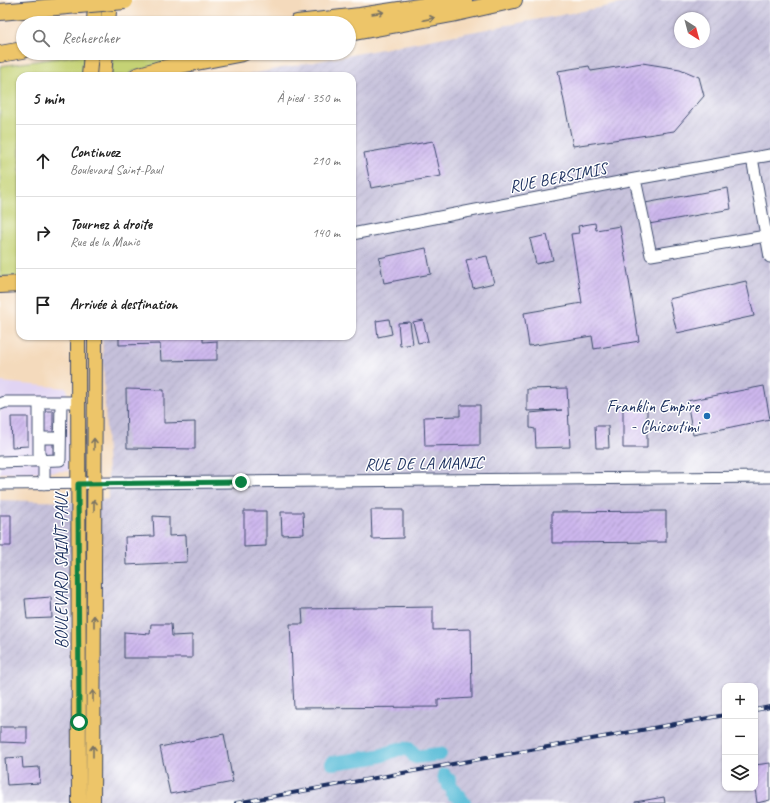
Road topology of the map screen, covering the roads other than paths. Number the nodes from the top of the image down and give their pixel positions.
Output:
1 (95, 0) edge
2 (123, 0) edge
3 (464, 0) edge
4 (514, 0) edge
5 (0, 12) edge
6 (94, 16) edge
7 (113, 16) edge
8 (356, 16) edge
9 (356, 32) edge
10 (16, 49) edge
11 (0, 50) edge
12 (16, 51) edge
13 (0, 54) edge
14 (91, 60) edge
15 (105, 60) edge
16 (204, 60) edge
17 (90, 72) edge
18 (104, 72) edge
19 (148, 72) edge
20 (770, 154) edge
21 (752, 158) junction
22 (635, 179) junction
23 (356, 233) edge
24 (766, 236) junction
25 (770, 257) edge
26 (16, 284) edge
27 (0, 285) edge
28 (0, 294) edge
29 (16, 294) edge
30 (78, 340) edge
31 (95, 340) edge
32 (39, 402) junction
33 (61, 402) junction
34 (79, 402) junction
35 (0, 404) edge
36 (38, 438) junction
37 (60, 438) junction
38 (42, 461) junction
39 (0, 462) edge
40 (770, 477) edge
41 (94, 483) junction
42 (0, 484) edge
43 (44, 484) junction
44 (78, 484) junction
45 (79, 803) edge
46 (93, 803) edge

1 - 6 main road
2 - 5 highway, bridge
2 - 7 main road
8 -> 3 highway
9 -> 4 highway
10 - 11 highway
12 - 13 highway
14 - 17 main road
15 - 18 main road
16 - 19 highway
20 - 21 street, RUE BERSIMIS
21 - 22 street, RUE BERSIMIS
21 - 24 street
22 - 23 street, RUE BERSIMIS
22 - 24 street
24 - 25 street
26 - 27 highway
28 - 29 highway
30 - 34 main road, BOULEVARD SAINT-PAUL
41 -> 31 main road, BOULEVARD SAINT-PAUL
32 - 33 street
32 - 35 street
32 - 36 street
33 - 34 street
33 - 37 street
34 - 44 main road, BOULEVARD SAINT-PAUL
36 - 37 street
36 - 38 street
37 - 38 street
38 - 39 street
38 - 43 street
40 - 41 street, RUE DE LA MANIC
41 - 44 street, RUE DE LA MANIC
46 -> 41 main road, BOULEVARD SAINT-PAUL
42 - 43 street, RUE DE LA MANIC
43 - 44 street, RUE DE LA MANIC
44 - 45 main road, BOULEVARD SAINT-PAUL

